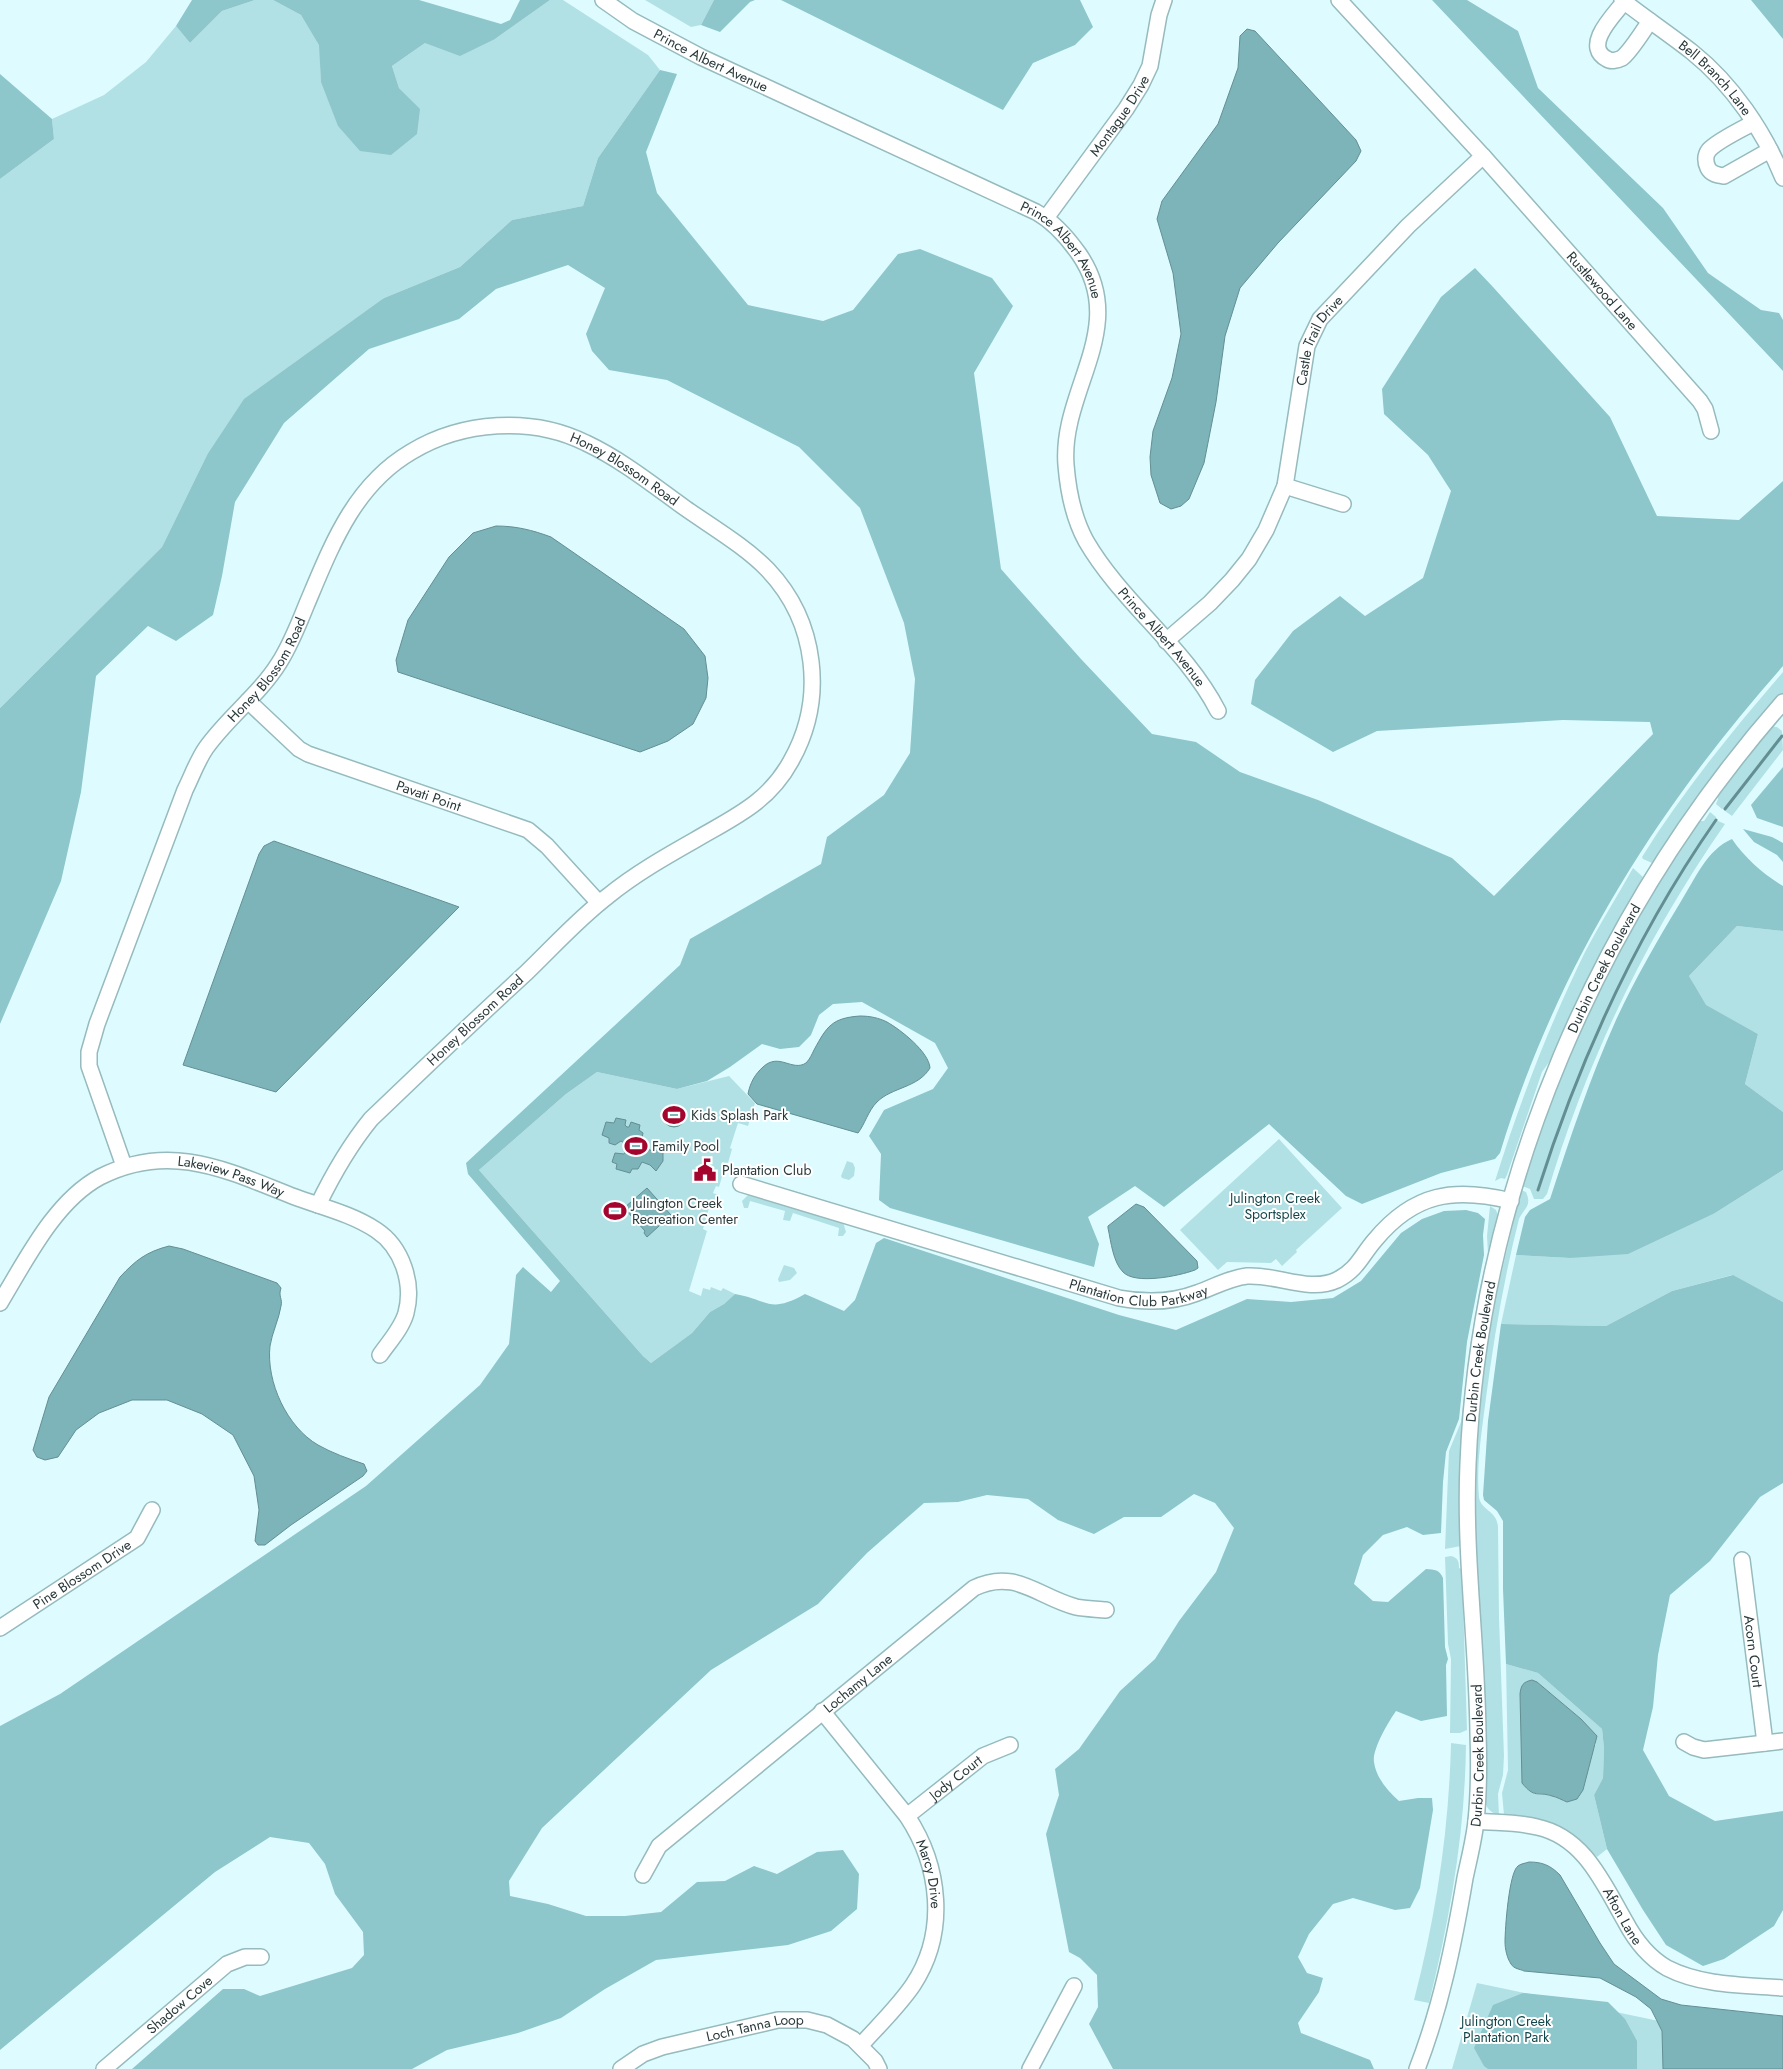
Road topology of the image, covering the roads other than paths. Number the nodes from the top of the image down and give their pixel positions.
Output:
1 (603, 0) edge
2 (1164, 0) edge
3 (1339, 0) edge
4 (1623, 1) edge
5 (1650, 21) junction
6 (1753, 123) junction
7 (1770, 150) junction
8 (1483, 156) junction
9 (1783, 178) edge
10 (1046, 218) junction
11 (1711, 431) dead end
12 (1285, 486) junction
13 (1343, 504) dead end
14 (1166, 641) junction
15 (248, 701) junction
16 (1783, 702) edge
17 (1218, 710) dead end
18 (599, 903) junction
19 (124, 1166) junction
20 (742, 1184) dead end
21 (1511, 1201) junction
22 (318, 1205) junction
23 (0, 1303) edge
24 (380, 1355) dead end
25 (152, 1510) dead end
26 (1742, 1560) dead end
27 (1106, 1610) dead end
28 (0, 1628) edge
29 (822, 1711) junction
30 (1783, 1741) edge
31 (1684, 1742) dead end
32 (1764, 1743) junction
33 (1010, 1745) dead end
34 (907, 1816) junction
35 (1476, 1821) junction
36 (643, 1874) dead end
37 (262, 1957) dead end
38 (1074, 1986) dead end
39 (1783, 1988) edge
40 (860, 2045) junction
41 (104, 2069) edge
42 (622, 2069) edge
43 (879, 2069) edge
44 (1030, 2069) edge
45 (1417, 2069) edge

1 - 10 street, Prince Albert Avenue
2 - 10 street, Montague Drive
3 - 8 street
4 - 5 street, Bell Branch Lane
4 - 5 street
5 - 6 street, Bell Branch Lane
6 - 7 street, Bell Branch Lane
6 - 7 street
7 - 9 street, Bell Branch Lane
8 - 11 street, Rustlewood Lane
8 - 12 street, Castle Trail Drive
10 - 14 street, Prince Albert Avenue
12 - 13 street
12 - 14 street, Castle Trail Drive
14 - 17 street, Prince Albert Avenue
15 - 18 street, Pavati Point
15 - 18 street, Honey Blossom Road
15 - 19 street, Honey Blossom Road
16 - 21 street, Durbin Creek Boulevard
18 - 22 street, Honey Blossom Road
19 - 22 street, Lakeview Pass Way
19 - 23 street, Lakeview Pass Way
20 - 21 street, Plantation Club Parkway
21 - 35 street, Durbin Creek Boulevard
22 - 24 street, Lakeview Pass Way
25 - 28 street, Pine Blossom Drive
26 - 32 street, Acorn Court
27 - 29 street, Lochamy Lane
29 - 34 street, Marcy Drive
29 - 36 street, Lochamy Lane
30 - 32 street
31 - 32 street
33 - 34 street, Jody Court
34 - 40 street, Marcy Drive
35 - 39 street, Afton Lane
35 - 45 street, Durbin Creek Boulevard
37 - 41 street, Shadow Cove
38 - 44 street
40 - 42 street, Loch Tanna Loop
40 - 43 street, Loch Tanna Loop

